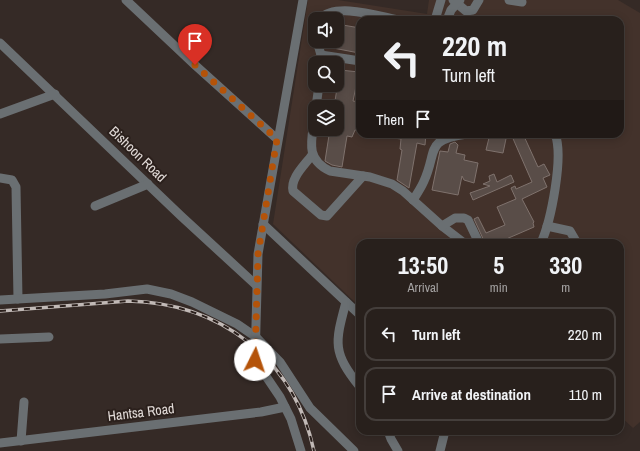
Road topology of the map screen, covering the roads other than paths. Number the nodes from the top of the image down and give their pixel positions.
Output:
1 (126, 0) edge
2 (303, 0) edge
3 (441, 0) edge
4 (479, 0) edge
5 (509, 0) edge
6 (456, 1) edge
7 (522, 2) dead end
8 (334, 12) edge
9 (377, 16) edge
10 (436, 16) edge
11 (449, 16) edge
12 (0, 43) edge
13 (344, 60) edge
14 (356, 61) edge
15 (54, 94) junction
16 (0, 114) edge
17 (312, 136) edge
18 (445, 138) edge
19 (556, 138) edge
20 (277, 139) junction
21 (312, 155) junction
22 (363, 176) junction
23 (0, 178) edge
24 (148, 184) junction
25 (413, 200) junction
26 (95, 206) dead end
27 (263, 224) junction
28 (442, 226) junction
29 (547, 226) junction
30 (459, 239) edge
31 (477, 239) edge
32 (542, 239) edge
33 (575, 239) edge
34 (256, 285) junction
35 (18, 299) junction
36 (0, 300) edge
37 (346, 302) junction
38 (356, 311) edge
39 (49, 337) dead end
40 (256, 337) junction
41 (0, 339) edge
42 (356, 381) edge
43 (24, 402) dead end
44 (285, 407) junction
45 (390, 435) edge
46 (444, 435) edge
47 (21, 441) junction
48 (0, 443) edge
49 (301, 451) edge
50 (354, 451) edge
51 (398, 451) edge
52 (440, 451) edge

1 - 20 street
2 - 20 street
3 - 10 street
4 - 6 street
5 - 7 street
6 - 11 street
8 - 9 street
12 - 15 street, Bishoon Road
13 - 14 street
15 - 16 street
15 - 24 street, Bishoon Road
17 - 21 street
18 - 25 street
19 - 29 street
20 - 27 street
21 - 22 street
21 - 22 street
22 - 25 street
23 - 35 street
24 - 26 street
24 - 34 street, Bishoon Road
25 - 28 street
27 - 34 street
27 - 37 street
28 - 30 street
28 - 31 street
29 - 32 street
29 - 33 street
34 - 40 street
35 - 36 street
35 - 40 street
37 - 38 street
37 - 42 street
39 - 41 street
40 - 44 street
40 - 50 street
43 - 47 street
44 - 47 street, Hantsa Road
44 - 49 street
45 - 51 street
46 - 52 street
47 - 48 street, Hantsa Road

